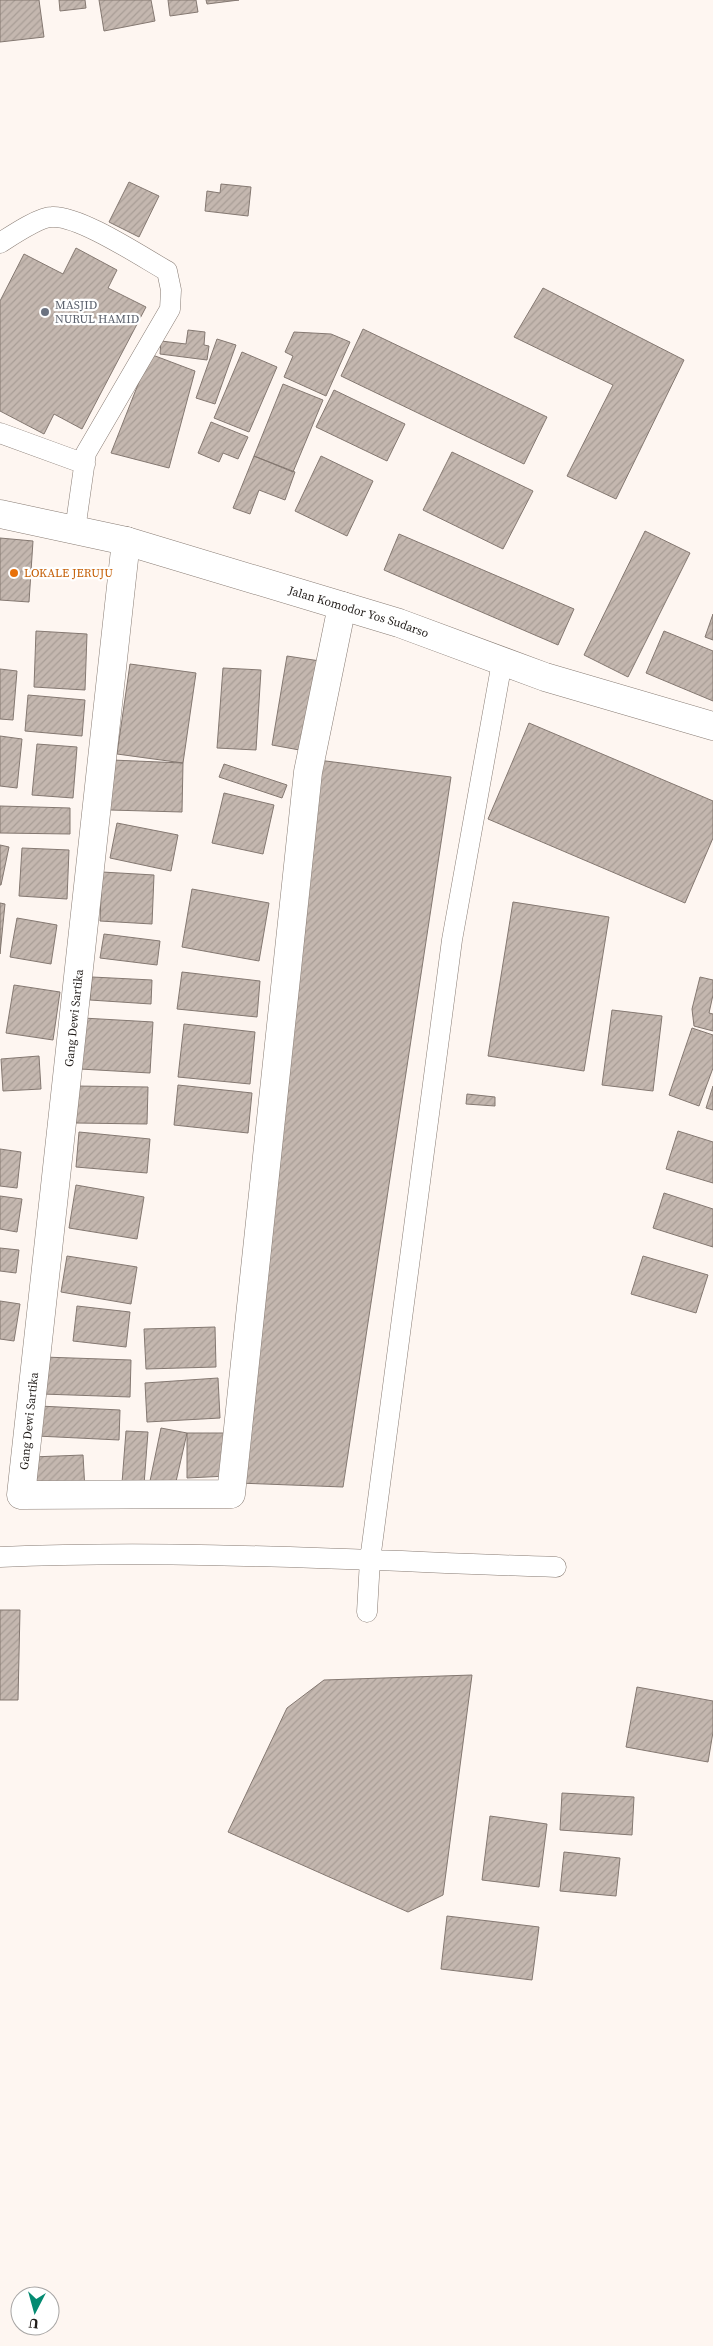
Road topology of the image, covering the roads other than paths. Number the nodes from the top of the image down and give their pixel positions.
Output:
1 (0, 243) edge
2 (0, 433) edge
3 (85, 464) junction
4 (0, 514) edge
5 (75, 530) junction
6 (126, 541) junction
7 (342, 606) junction
8 (502, 662) junction
9 (713, 726) edge
10 (0, 1556) edge
11 (370, 1560) junction
12 (556, 1568) dead end
13 (367, 1612) dead end

1 - 3 lane
2 - 3 lane
3 - 5 lane
4 - 5 street, Jalan Komodor Yos Sudarso
5 - 6 street, Jalan Komodor Yos Sudarso
6 - 7 street, Jalan Komodor Yos Sudarso
6 - 7 street, Gang Dewi Sartika
7 - 8 street, Jalan Komodor Yos Sudarso
8 - 9 street, Jalan Komodor Yos Sudarso
8 - 11 lane
10 - 11 lane
11 - 12 lane
11 - 13 lane

